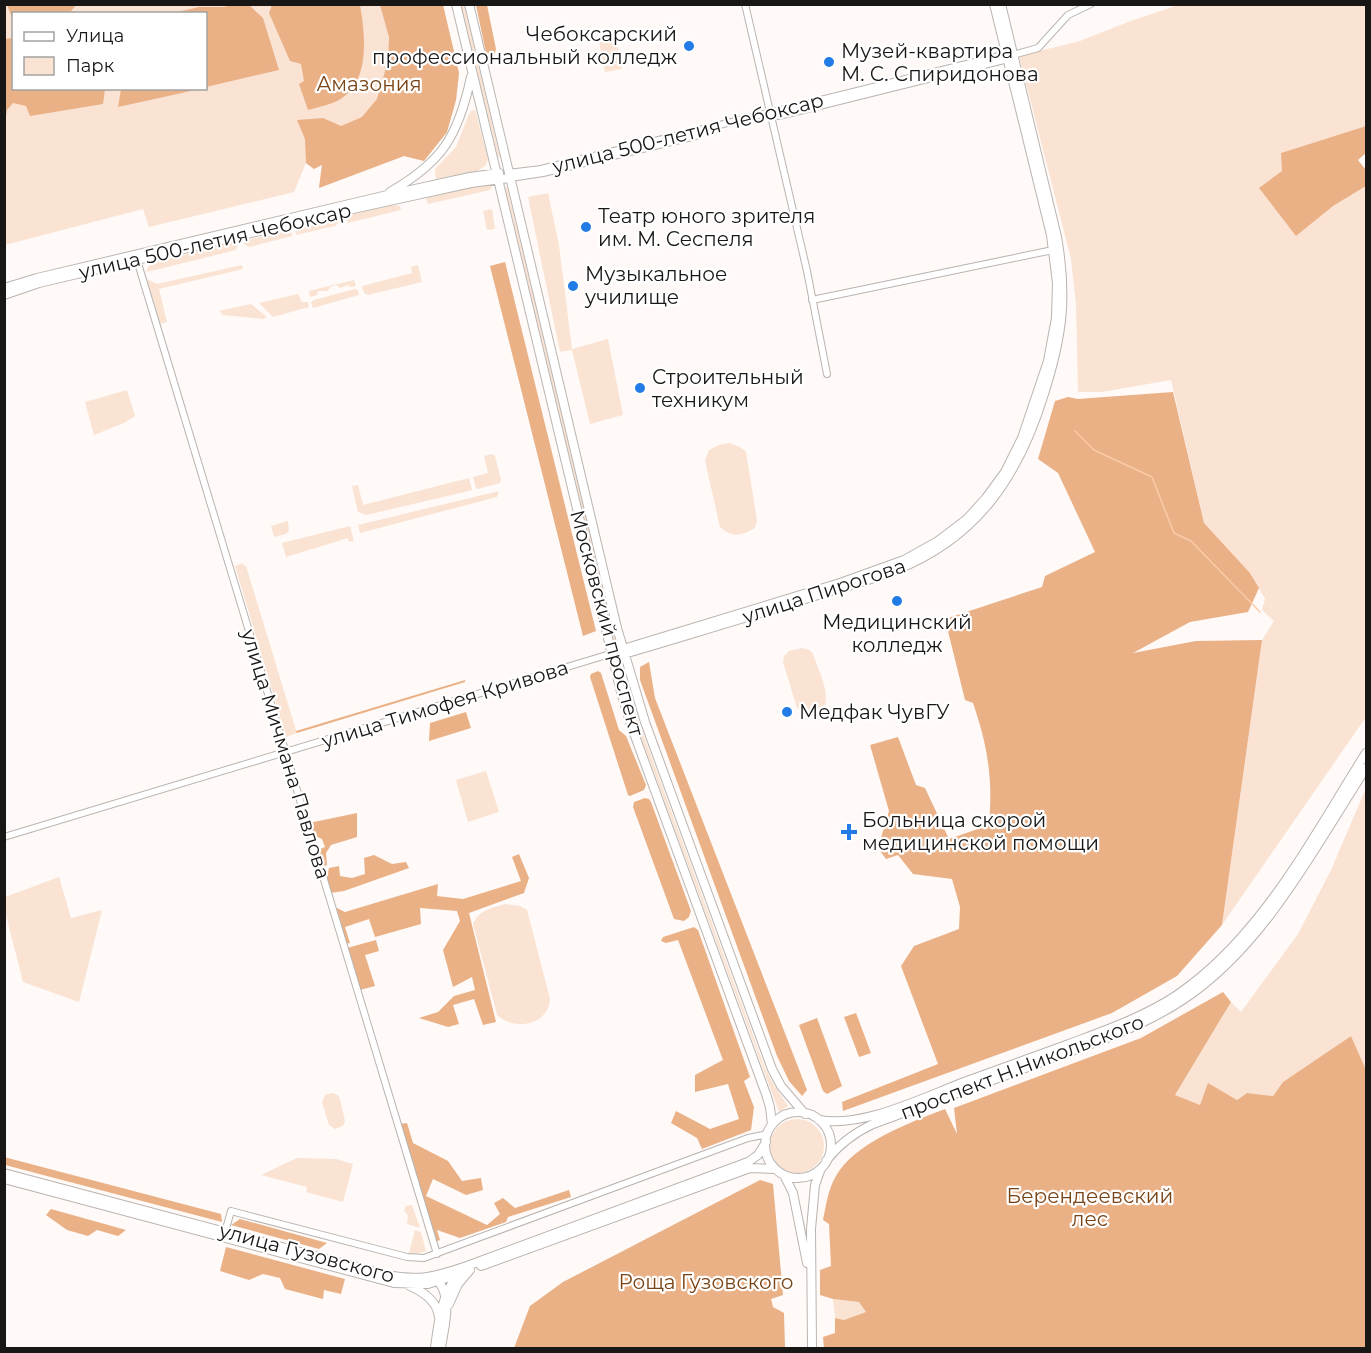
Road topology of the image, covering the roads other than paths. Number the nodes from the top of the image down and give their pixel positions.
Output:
1 (456, 4) edge
2 (469, 4) edge
3 (745, 4) edge
4 (994, 4) edge
5 (1001, 4) edge
6 (1091, 4) edge
7 (1009, 56) junction
8 (472, 73) junction
9 (770, 116) junction
10 (497, 176) junction
11 (509, 176) junction
12 (383, 196) junction
13 (239, 232) junction
14 (1056, 249) junction
15 (135, 257) junction
16 (38, 280) junction
17 (4, 288) edge
18 (4, 295) edge
19 (812, 300) junction
20 (827, 374) dead end
21 (623, 651) junction
22 (610, 654) junction
23 (286, 752) junction
24 (1366, 753) edge
25 (1366, 768) edge
26 (4, 837) edge
27 (805, 1114) junction
28 (819, 1120) junction
29 (772, 1125) junction
30 (767, 1138) junction
31 (824, 1164) junction
32 (774, 1169) junction
33 (4, 1173) edge
34 (784, 1175) junction
35 (4, 1179) edge
36 (14, 1179) junction
37 (224, 1235) junction
38 (437, 1254) junction
39 (469, 1268) junction
40 (358, 1270) junction
41 (458, 1275) junction
42 (438, 1279) junction
43 (810, 1284) junction
44 (405, 1285) junction
45 (446, 1296) junction
46 (447, 1310) junction
47 (439, 1322) junction
48 (440, 1334) junction
49 (438, 1348) edge
50 (812, 1348) edge

1 - 8 main road, Московский проспект
2 - 11 main road, Московский проспект
3 - 9 street
4 - 7 main road, улица Пирогова
5 - 7 main road, улица Пирогова
6 - 7 street, улица 500-летия Чебоксар
7 - 9 street, улица 500-летия Чебоксар
7 - 14 main road, улица Пирогова
8 - 10 main road, Московский проспект
8 - 12 main road
9 - 11 street, улица 500-летия Чебоксар
9 - 19 street
10 - 11 main road
10 - 12 main road, улица 500-летия Чебоксар
10 - 13 main road, улица 500-летия Чебоксар
10 - 22 main road, Московский проспект
11 - 21 main road, Московский проспект
12 - 13 main road, улица 500-летия Чебоксар
13 - 15 main road, улица 500-летия Чебоксар
14 - 19 street
14 - 21 main road, улица Пирогова
15 - 16 main road, улица 500-летия Чебоксар
15 - 23 street, улица Мичмана Павлова
16 - 17 main road
16 - 18 main road
19 - 20 street
21 - 22 main road, улица Пирогова
21 - 27 main road, Московский проспект
22 - 23 street, улица Тимофея Кривова
22 - 29 main road, Московский проспект
23 - 26 street, улица Тимофея Кривова
23 - 38 street, улица Мичмана Павлова
24 - 28 main road, проспект Н.Никольского
25 - 31 main road, проспект Н.Никольского
27 - 28 main road
27 - 29 main road
28 - 31 main road
29 - 30 main road
30 - 32 main road
30 - 38 street
30 - 39 main road, улица Гузовского
31 - 34 main road
31 - 43 main road
32 - 34 main road
32 - 39 main road, улица Гузовского
33 - 36 main road, улица Гузовского
34 - 43 main road
35 - 36 main road, улица Гузовского
36 - 37 main road, улица Гузовского
37 - 38 street
37 - 40 main road, улица Гузовского
39 - 41 main road
39 - 42 main road, улица Гузовского
39 - 46 main road
40 - 42 main road, улица Гузовского
40 - 44 main road, улица Гузовского
41 - 42 main road, улица Гузовского
41 - 45 main road
42 - 44 main road, улица Гузовского
42 - 45 main road
43 - 50 main road
44 - 47 main road
45 - 46 main road
45 - 47 main road
46 - 48 main road
47 - 48 main road
48 - 49 main road

